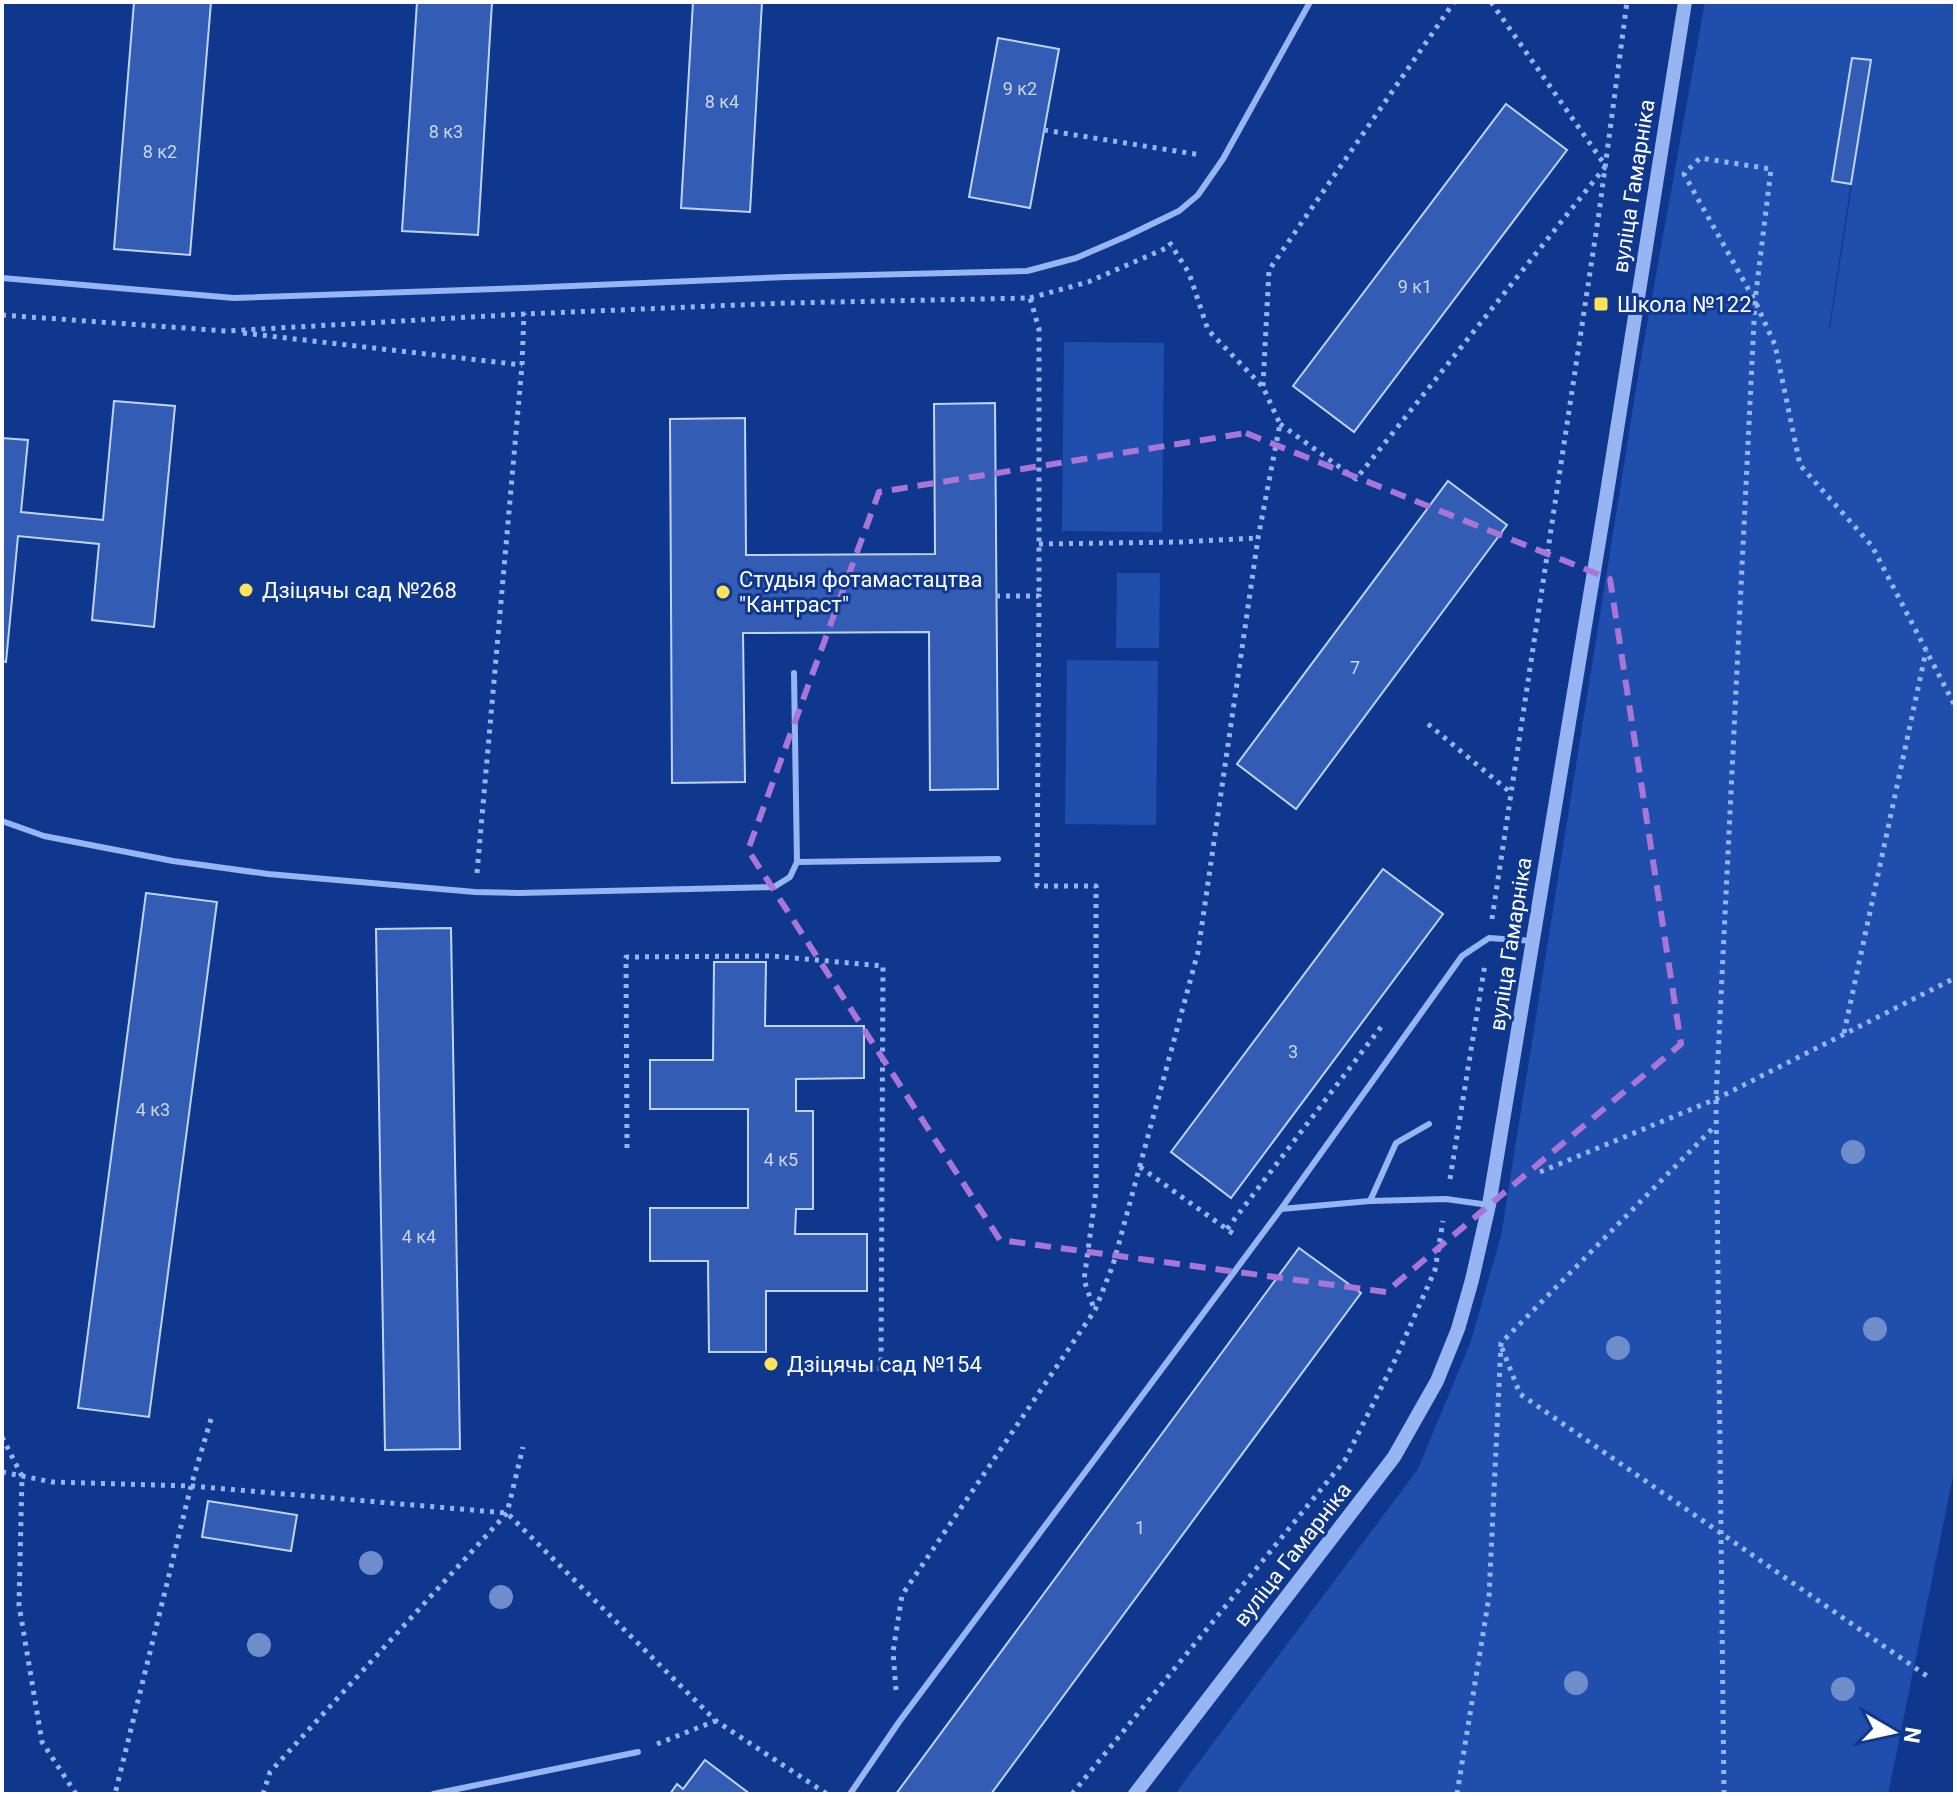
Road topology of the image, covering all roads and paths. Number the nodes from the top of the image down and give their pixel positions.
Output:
1 (1310, 2) edge
2 (1454, 2) edge
3 (1491, 2) edge
4 (1627, 2) edge
5 (1685, 2) edge
6 (1044, 130) dead end
7 (1223, 159) junction
8 (1606, 166) junction
9 (1156, 223) junction
10 (1172, 246) junction
11 (2, 278) edge
12 (524, 288) junction
13 (1030, 298) junction
14 (1755, 301) junction
15 (524, 314) junction
16 (2, 315) edge
17 (226, 331) junction
18 (522, 365) junction
19 (1263, 387) junction
20 (1280, 424) junction
21 (1258, 538) junction
22 (1039, 544) junction
23 (996, 596) dead end
24 (1039, 596) junction
25 (1926, 650) junction
26 (794, 673) dead end
27 (1955, 706) edge
28 (1428, 724) dead end
29 (1511, 793) dead end
30 (2, 821) edge
31 (998, 859) dead end
32 (797, 862) junction
33 (475, 892) junction
34 (1532, 941) junction
35 (1955, 978) edge
36 (1390, 1016) dead end
37 (1844, 1034) junction
38 (1716, 1099) junction
39 (1429, 1124) dead end
40 (1716, 1124) junction
41 (627, 1148) dead end
42 (1140, 1167) junction
43 (1540, 1172) dead end
44 (1370, 1201) junction
45 (1489, 1205) junction
46 (1281, 1209) junction
47 (1095, 1310) junction
48 (1501, 1343) junction
49 (786, 1372) dead end
50 (211, 1419) dead end
51 (2, 1437) edge
52 (523, 1447) dead end
53 (2, 1472) edge
54 (22, 1476) junction
55 (191, 1486) junction
56 (507, 1513) junction
57 (1721, 1533) junction
58 (893, 1652) dead end
59 (1927, 1676) dead end
60 (716, 1721) junction
61 (638, 1752) joint
62 (76, 1794) edge
63 (115, 1794) edge
64 (263, 1794) edge
65 (433, 1794) edge
66 (827, 1794) edge
67 (850, 1794) edge
68 (1135, 1794) edge
69 (1457, 1794) edge
70 (1724, 1794) edge

1 - 7 lane
2 - 19 path
3 - 8 path
4 - 8 path
5 - 34 street, вуліца Гамарніка
6 - 7 path
7 - 9 lane
8 - 20 path
9 - 10 path
9 - 12 lane
10 - 13 path
10 - 19 path
11 - 12 lane
12 - 15 path
13 - 15 path
13 - 22 path
14 - 14 path
14 - 25 path
14 - 38 path
15 - 17 path
15 - 18 path
16 - 17 path
17 - 18 path
18 - 33 path
19 - 20 path
20 - 21 path
21 - 22 path
21 - 42 path
22 - 24 path
23 - 24 path
24 - 47 path
25 - 27 path
25 - 37 path
26 - 32 lane
28 - 29 path
30 - 33 lane
31 - 32 lane
32 - 33 lane
34 - 45 street, вуліца Гамарніка
34 - 46 lane
35 - 37 path
36 - 42 path
37 - 38 path
38 - 40 path
38 - 43 path
39 - 44 lane
40 - 48 path
40 - 57 path
41 - 49 path
42 - 47 path
44 - 45 lane
44 - 46 lane
45 - 68 street, вуліца Гамарніка
46 - 67 lane
47 - 58 path
48 - 57 path
48 - 69 path
50 - 55 path
51 - 54 path
52 - 56 path
53 - 54 path
54 - 55 path
54 - 62 path
55 - 56 path
55 - 63 path
56 - 60 path
56 - 64 path
57 - 59 path
57 - 70 path
60 - 61 path
60 - 66 path
61 - 65 lane

